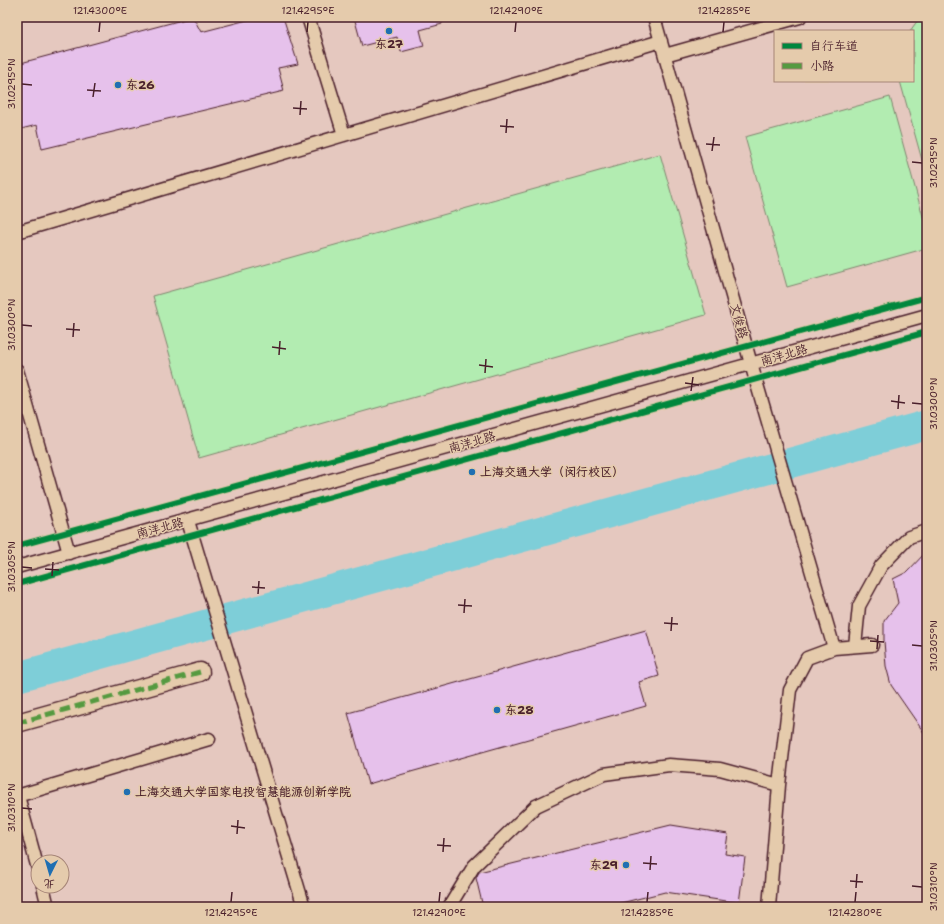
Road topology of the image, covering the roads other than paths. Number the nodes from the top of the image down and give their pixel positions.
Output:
1 (308, 17) edge
2 (654, 17) edge
3 (800, 17) edge
4 (661, 41) junction
5 (665, 55) junction
6 (344, 135) junction
7 (17, 232) edge
8 (927, 315) edge
9 (751, 364) junction
10 (17, 370) edge
11 (188, 520) junction
12 (927, 531) edge
13 (68, 554) junction
14 (17, 567) edge
15 (872, 645) dead end
16 (855, 646) junction
17 (834, 648) junction
18 (200, 672) dead end
19 (17, 723) edge
20 (209, 739) dead end
21 (779, 785) junction
22 (18, 796) edge
23 (34, 854) edge
24 (45, 894) edge
25 (48, 907) edge
26 (304, 907) edge
27 (449, 907) edge
28 (769, 907) edge

1 - 6 lane
2 - 4 lane, 文俊路
3 - 5 lane
4 - 5 lane, 文俊路
4 - 6 lane
5 - 9 lane, 文俊路
6 - 7 lane
8 - 9 lane, 南洋北路
9 - 11 lane, 南洋北路
9 - 17 lane, 文俊路
10 - 13 lane
11 - 13 lane, 南洋北路
11 - 26 lane
12 - 16 lane
13 - 14 lane, 南洋北路
15 - 16 lane
16 - 17 lane
17 - 21 lane
18 - 19 street
20 - 22 lane
21 - 27 lane
21 - 28 lane
22 - 23 lane
24 - 25 lane

